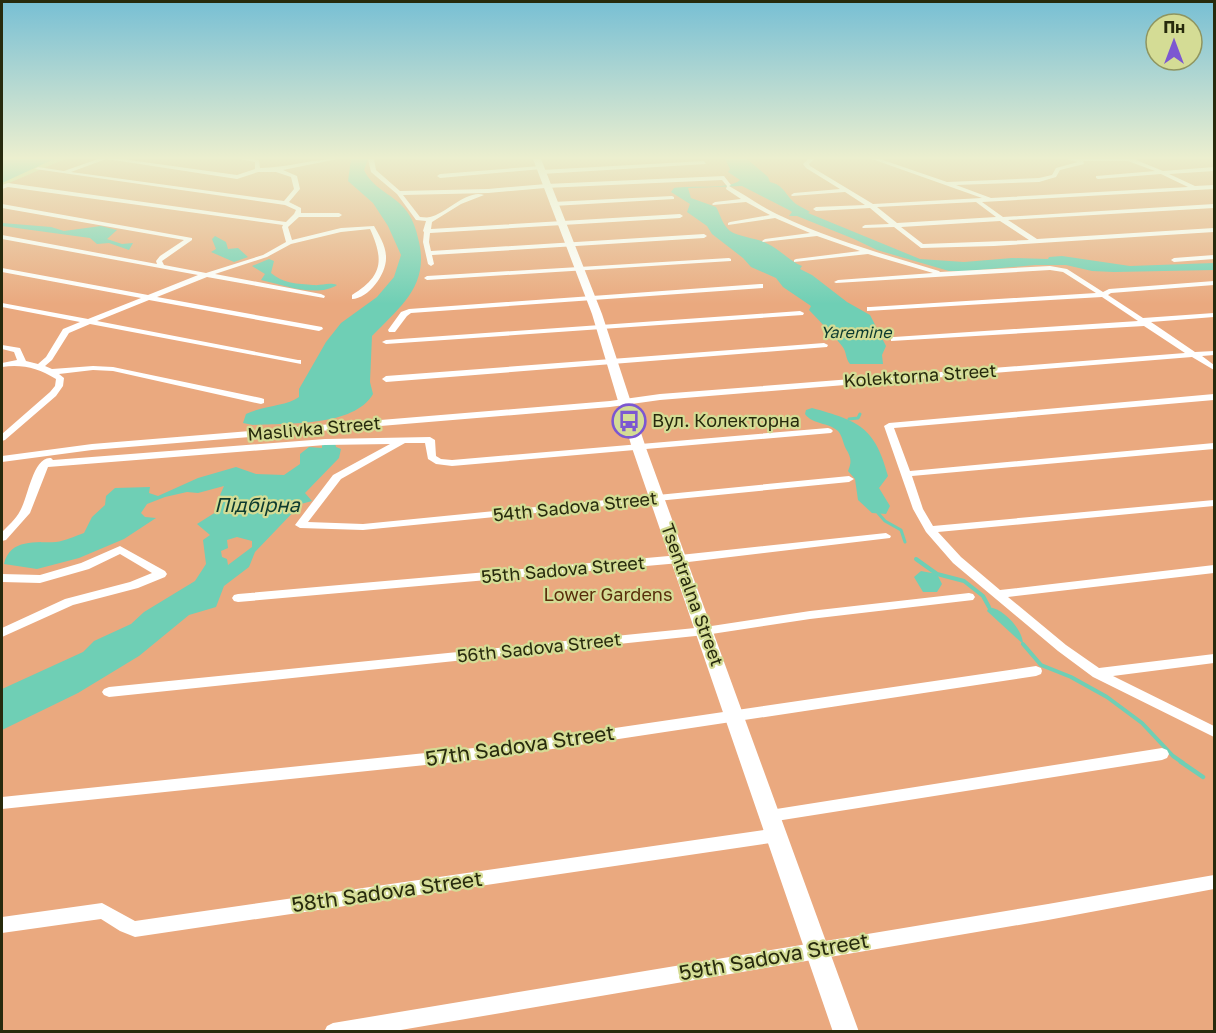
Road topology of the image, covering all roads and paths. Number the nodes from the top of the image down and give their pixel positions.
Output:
1 (9, 207) edge
2 (167, 207) edge
3 (297, 207) edge
4 (409, 207) edge
5 (452, 207) edge
6 (554, 207) edge
7 (759, 207) edge
8 (848, 207) edge
9 (872, 207) edge
10 (986, 207) edge
11 (1211, 207) edge
12 (816, 209) dead end
13 (339, 214) dead end
14 (297, 215) junction
15 (680, 216) dead end
16 (775, 216) junction
17 (431, 219) junction
18 (1002, 219) junction
19 (560, 223) junction
20 (287, 224) junction
21 (730, 224) dead end
22 (897, 225) junction
23 (865, 227) dead end
24 (1215, 230) edge
25 (426, 231) junction
26 (821, 233) junction
27 (704, 236) dead end
28 (2, 237) edge
29 (1035, 240) junction
30 (765, 241) dead end
31 (289, 243) junction
32 (569, 244) junction
33 (868, 252) junction
34 (429, 253) junction
35 (1215, 257) edge
36 (729, 260) dead end
37 (1174, 260) dead end
38 (796, 261) dead end
39 (431, 264) dead end
40 (161, 266) junction
41 (580, 269) junction
42 (2, 270) edge
43 (946, 274) junction
44 (206, 275) junction
45 (427, 278) dead end
46 (838, 282) dead end
47 (1215, 283) edge
48 (760, 286) dead end
49 (1104, 295) junction
50 (321, 296) dead end
51 (151, 297) junction
52 (355, 297) dead end
53 (590, 297) junction
54 (2, 305) edge
55 (870, 309) dead end
56 (800, 313) dead end
57 (1215, 315) edge
58 (92, 321) junction
59 (1147, 322) junction
60 (600, 327) junction
61 (319, 328) dead end
62 (392, 330) dead end
63 (894, 339) dead end
64 (387, 342) dead end
65 (824, 345) dead end
66 (2, 347) edge
67 (1215, 353) edge
68 (1195, 354) junction
69 (611, 360) junction
70 (22, 362) junction
71 (298, 363) dead end
72 (2, 365) edge
73 (39, 367) junction
74 (1215, 368) edge
75 (51, 372) junction
76 (387, 379) dead end
77 (1215, 397) edge
78 (261, 401) dead end
79 (627, 402) junction
80 (828, 431) dead end
81 (2, 438) edge
82 (402, 441) junction
83 (1215, 446) edge
84 (639, 448) junction
85 (63, 450) junction
86 (2, 459) edge
87 (44, 464) junction
88 (905, 474) junction
89 (849, 479) dead end
90 (657, 499) junction
91 (1215, 503) edge
92 (930, 530) junction
93 (886, 536) dead end
94 (2, 538) edge
95 (680, 559) junction
96 (1215, 569) edge
97 (2, 578) edge
98 (998, 594) junction
99 (969, 597) dead end
100 (238, 598) dead end
101 (705, 630) junction
102 (2, 633) edge
103 (1215, 658) edge
104 (1036, 671) dead end
105 (1098, 674) junction
106 (109, 692) dead end
107 (735, 715) junction
108 (1215, 732) edge
109 (1162, 754) dead end
110 (2, 803) edge
111 (770, 816) junction
112 (777, 835) junction
113 (1215, 882) edge
114 (2, 925) edge
115 (817, 949) junction
116 (333, 1032) edge
117 (846, 1032) edge

1 - 40 street
2 - 20 street
3 - 14 street
4 - 17 street
5 - 17 street
6 - 19 street, Tsentralna Street
7 - 16 street
8 - 12 street
9 - 22 street
10 - 18 street
11 - 18 street
13 - 14 street
14 - 20 street
15 - 19 street
16 - 21 street
16 - 26 street
17 - 25 street
18 - 22 street
18 - 29 street
19 - 25 street
19 - 32 street, Tsentralna Street
20 - 31 street
22 - 23 street
22 - 29 street
24 - 29 street
25 - 34 street
26 - 30 street
26 - 33 street
27 - 32 street
28 - 40 street
31 - 44 street
31 - 52 street
32 - 34 street
32 - 41 street, Tsentralna Street
33 - 38 street
33 - 43 street
34 - 39 street
35 - 37 street
36 - 41 street
40 - 44 street
41 - 45 street
41 - 53 street, Tsentralna Street
42 - 51 street
43 - 46 street
43 - 49 street
44 - 50 street
44 - 51 street
47 - 49 street
48 - 53 street
49 - 55 street
49 - 59 street
51 - 58 street
51 - 61 street
53 - 60 street, Tsentralna Street
53 - 62 street
54 - 58 street
56 - 60 street
57 - 59 street
58 - 71 street
58 - 73 street
59 - 63 street
59 - 68 street
60 - 64 street
60 - 69 street, Tsentralna Street
65 - 69 street
66 - 70 street
67 - 68 street, Kolektorna Street
68 - 74 street
68 - 79 street, Kolektorna Street
69 - 76 street
69 - 79 street, Tsentralna Street
70 - 72 street
70 - 73 street
73 - 75 street
75 - 78 street
75 - 81 street
77 - 88 street
79 - 84 street, Tsentralna Street
79 - 85 street, Maslivka Street
80 - 84 street
82 - 84 street
82 - 87 street
82 - 90 street, 54th Sadova Street
83 - 88 street
84 - 90 street, Tsentralna Street
85 - 86 street, Maslivka Street
85 - 87 street
87 - 94 street
88 - 92 street
89 - 90 street, 54th Sadova Street
90 - 95 street, Tsentralna Street
91 - 92 street
92 - 98 street
93 - 95 street, 55th Sadova Street
95 - 100 street, 55th Sadova Street
95 - 101 street, Tsentralna Street
96 - 98 street
97 - 102 street
98 - 105 street
99 - 101 street, 56th Sadova Street
101 - 106 street, 56th Sadova Street
101 - 107 street, Tsentralna Street
103 - 105 street
104 - 107 street, 57th Sadova Street
105 - 108 street
107 - 110 street, 57th Sadova Street
107 - 111 street, Tsentralna Street
109 - 111 street
111 - 112 street, Tsentralna Street
112 - 114 street, 58th Sadova Street
112 - 115 street, Tsentralna Street
113 - 115 street, 59th Sadova Street
115 - 116 street, 59th Sadova Street
115 - 117 street, Tsentralna Street

